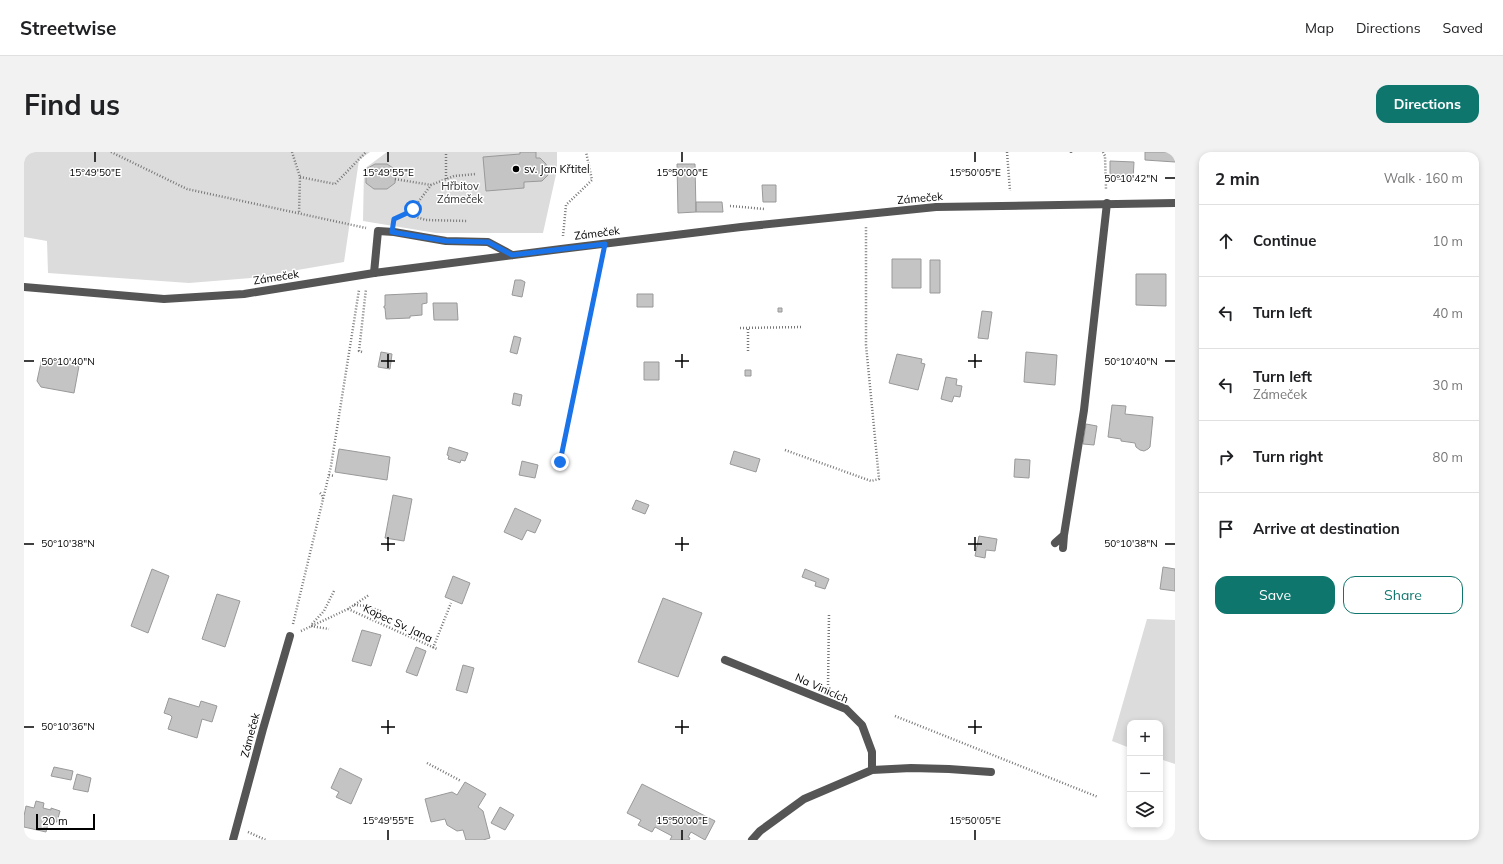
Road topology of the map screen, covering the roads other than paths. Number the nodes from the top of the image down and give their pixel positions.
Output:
1 (1175, 203) edge
2 (1107, 204) junction
3 (512, 255) junction
4 (374, 273) junction
5 (24, 287) edge
6 (1064, 535) junction
7 (1055, 543) dead end
8 (1063, 548) dead end
9 (290, 636) road end
10 (726, 660) dead end
11 (872, 770) junction
12 (991, 772) dead end
13 (234, 840) edge
14 (752, 840) edge

1 - 2 street, Zámeček
2 - 3 street, Zámeček
2 - 6 street
3 - 4 street, Zámeček
3 - 4 street
4 - 5 street, Zámeček
6 - 7 street
6 - 8 street
9 - 13 street, Zámeček
10 - 11 street, Na Vinicích
11 - 12 street
11 - 14 street

